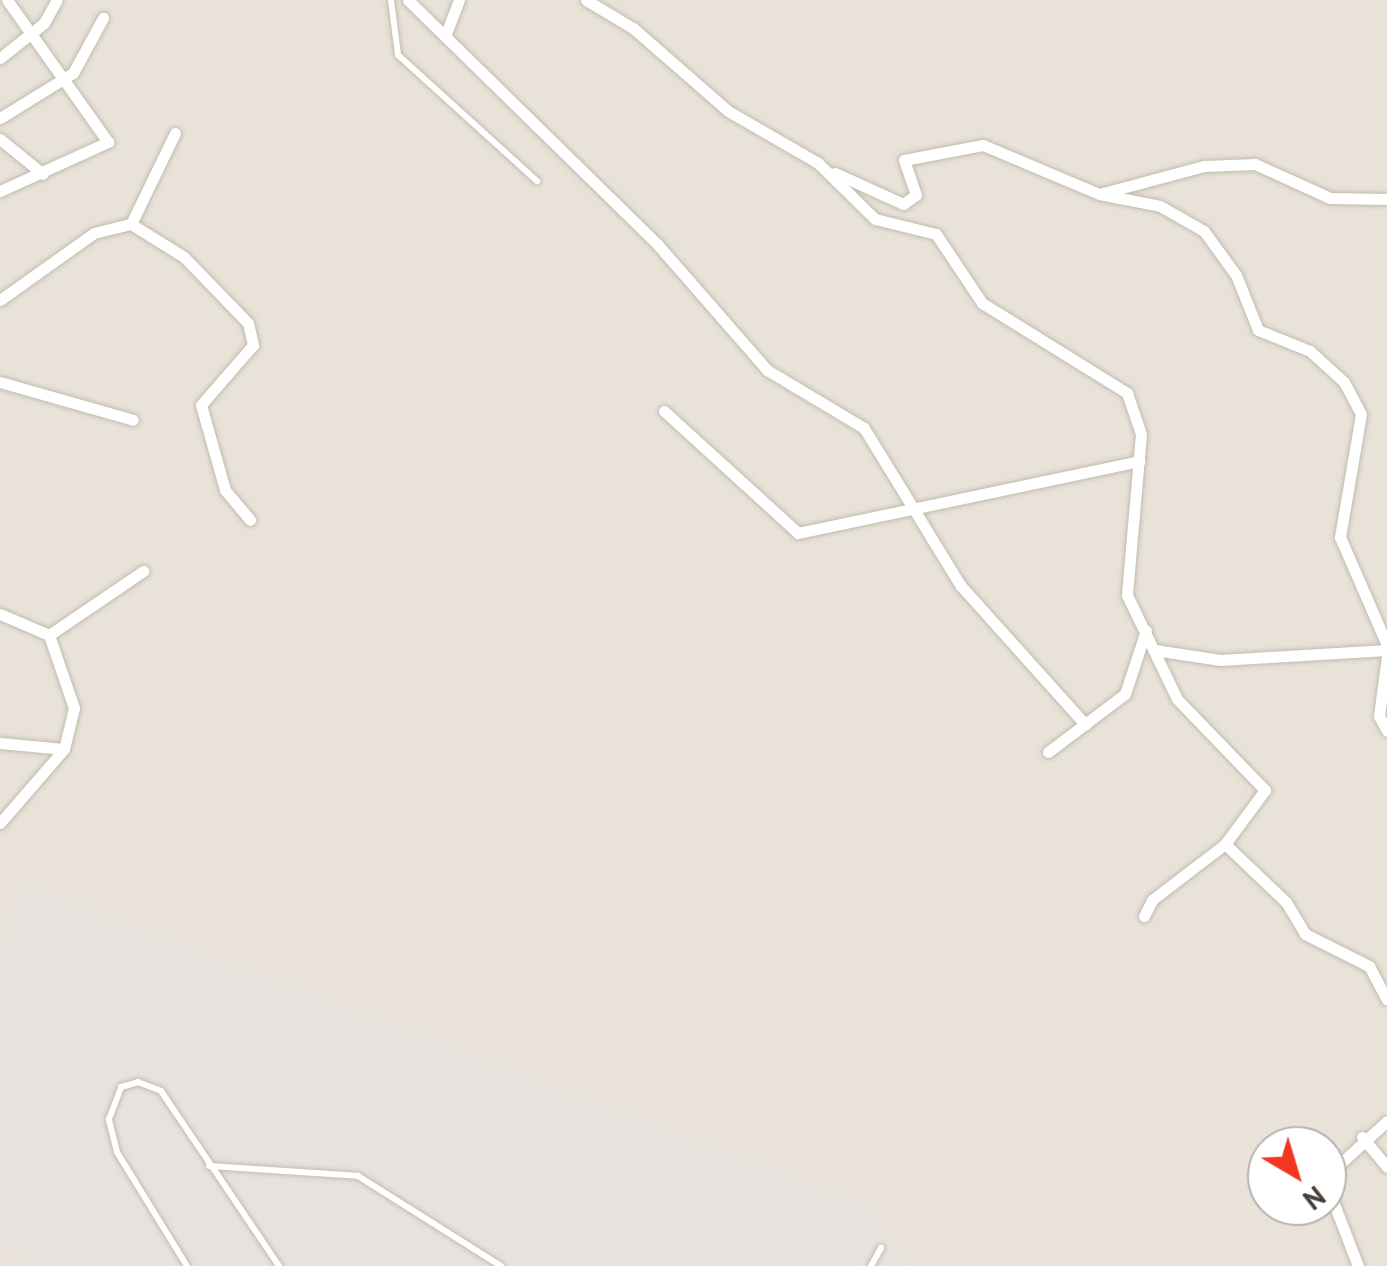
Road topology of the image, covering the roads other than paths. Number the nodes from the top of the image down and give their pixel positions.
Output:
1 (7, 0) edge
2 (56, 0) edge
3 (391, 0) edge
4 (408, 0) edge
5 (459, 0) edge
6 (586, 0) edge
7 (103, 18) dead end
8 (447, 32) junction
9 (34, 33) junction
10 (0, 58) edge
11 (62, 80) junction
12 (0, 118) edge
13 (174, 133) dead end
14 (0, 139) edge
15 (818, 163) junction
16 (43, 174) junction
17 (537, 181) dead end
18 (0, 190) edge
19 (1098, 194) junction
20 (1387, 200) edge
21 (131, 224) junction
22 (0, 300) edge
23 (0, 382) edge
24 (664, 411) dead end
25 (133, 420) dead end
26 (1140, 460) junction
27 (905, 506) junction
28 (250, 520) dead end
29 (143, 571) dead end
30 (0, 614) edge
31 (1146, 630) junction
32 (49, 635) junction
33 (1155, 650) junction
34 (1387, 651) edge
35 (1085, 724) junction
36 (1387, 731) edge
37 (0, 743) edge
38 (64, 748) junction
39 (1048, 752) dead end
40 (0, 823) edge
41 (1225, 844) junction
42 (1144, 916) dead end
43 (1387, 1000) edge
44 (1387, 1121) edge
45 (1362, 1137) junction
46 (209, 1166) junction
47 (1387, 1167) edge
48 (882, 1248) dead end
49 (275, 1263) edge
50 (187, 1266) edge
51 (501, 1266) edge
52 (871, 1266) edge
53 (1358, 1266) edge

1 - 9 street
2 - 9 street
3 - 17 lane
4 - 8 street
5 - 8 street
6 - 15 street
7 - 11 street
8 - 27 street
9 - 10 street
9 - 11 street
11 - 12 street
11 - 16 street
13 - 21 street
14 - 16 street
15 - 19 street
15 - 26 street
16 - 18 street
19 - 20 street
19 - 34 street
21 - 22 street
21 - 28 street
23 - 25 street
24 - 27 street
26 - 27 street
26 - 31 street
27 - 35 street
29 - 32 street
30 - 32 street
31 - 33 street
31 - 35 street
32 - 38 street
33 - 34 street
33 - 41 street
34 - 36 street
35 - 39 street
37 - 38 street
38 - 40 street
41 - 42 street
41 - 43 street
44 - 45 street
45 - 47 street
45 - 53 street
46 - 49 lane
46 - 50 lane
46 - 51 lane
48 - 52 lane

